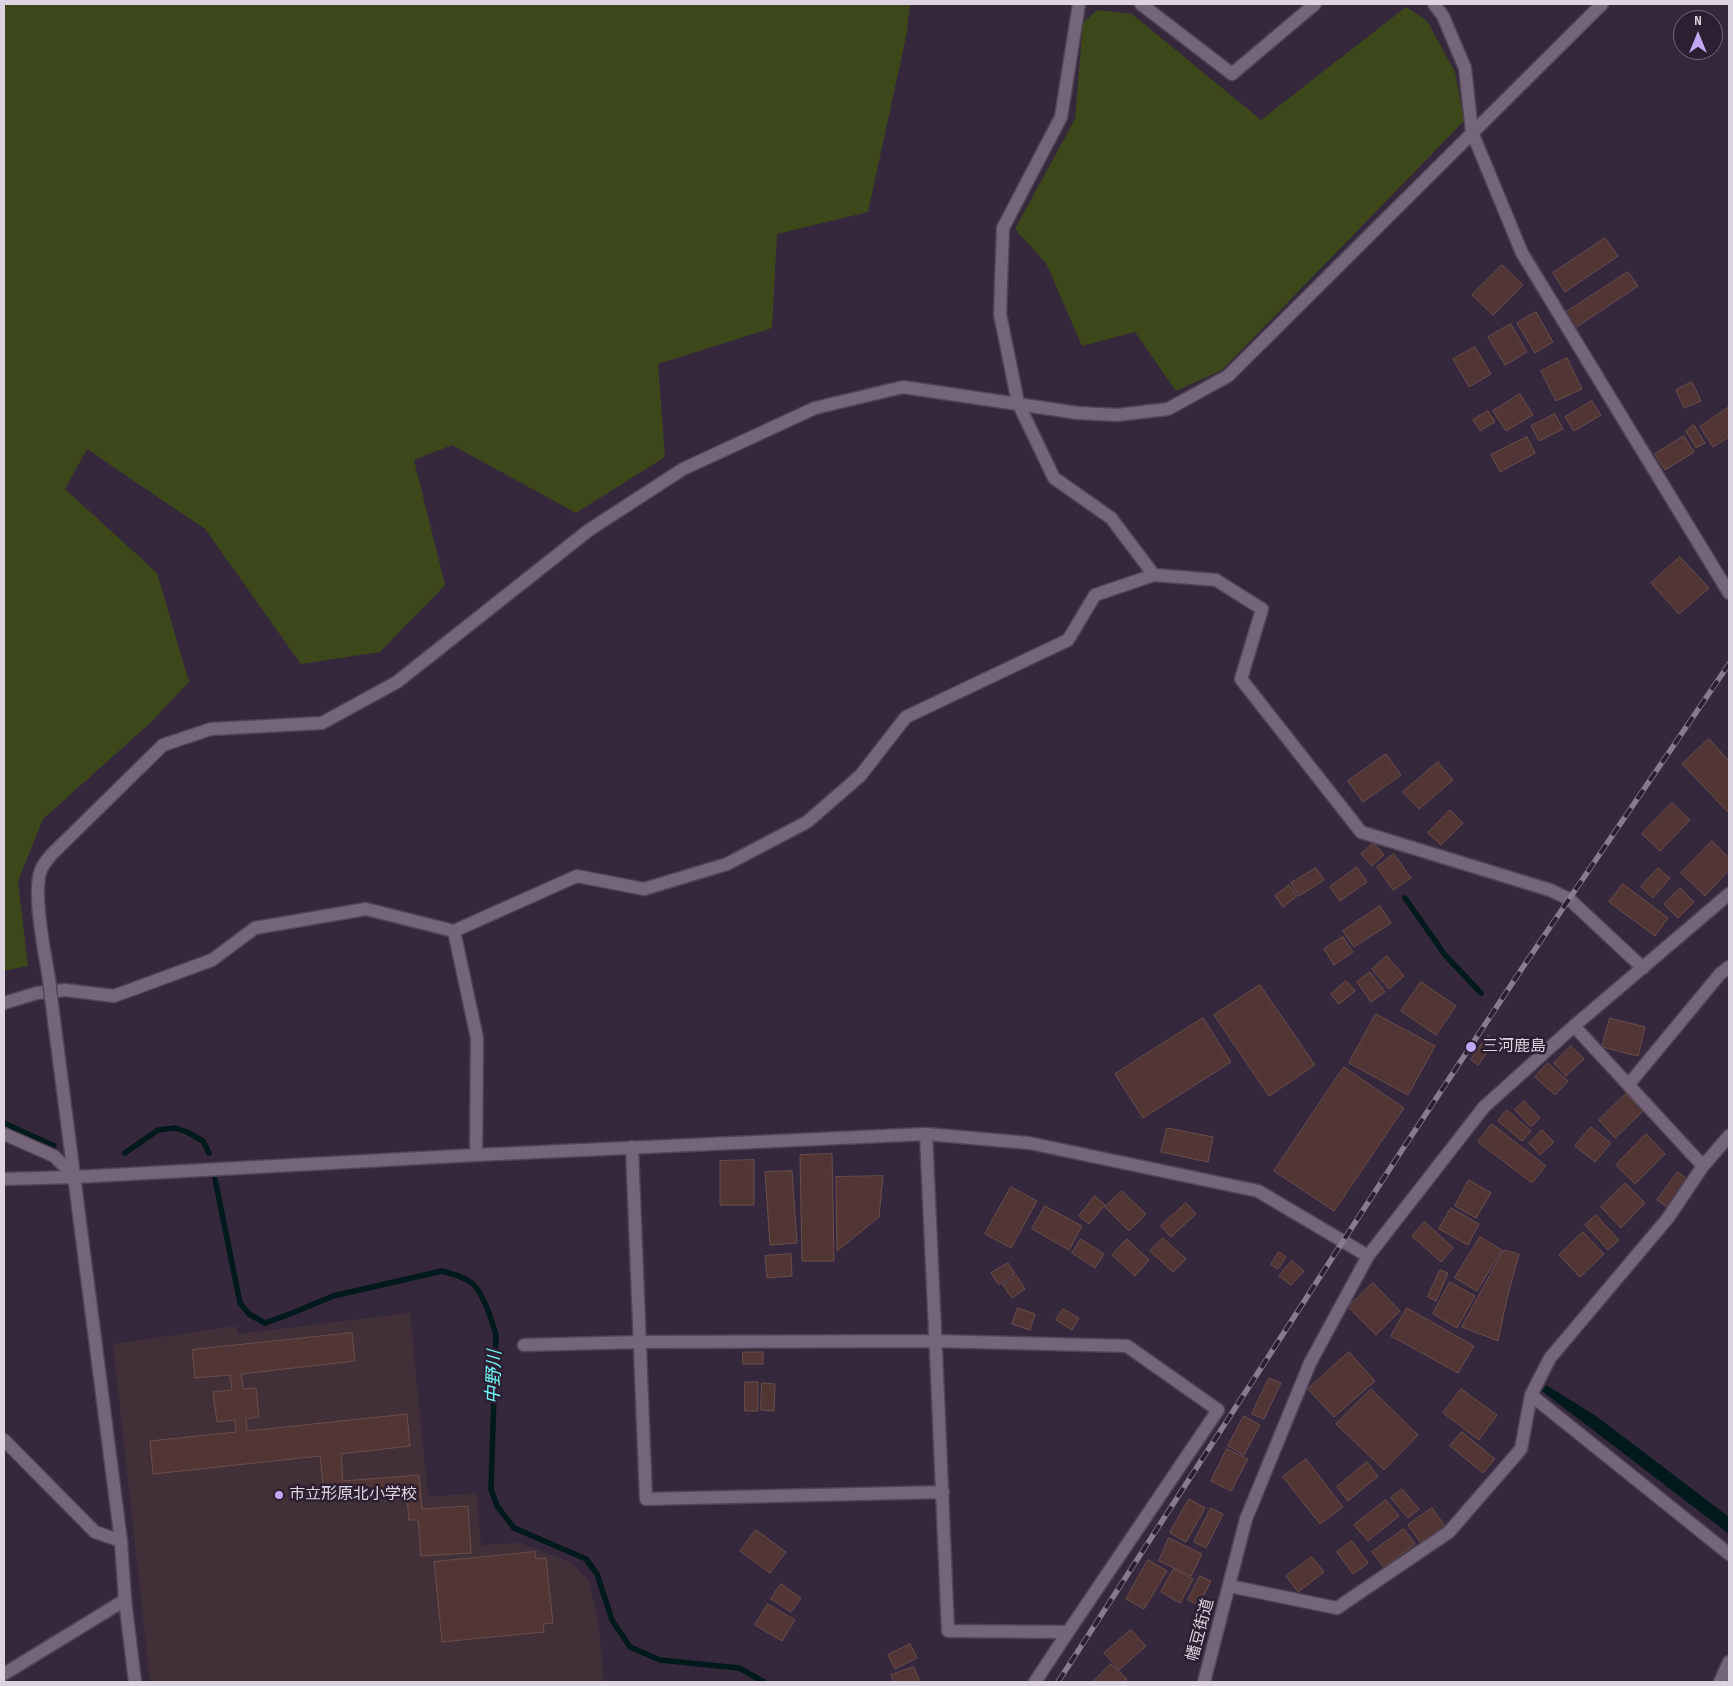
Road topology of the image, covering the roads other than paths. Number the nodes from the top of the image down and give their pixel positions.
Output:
1 (1079, 4) edge
2 (1142, 4) edge
3 (1434, 4) edge
4 (1602, 4) edge
5 (1308, 6) edge
6 (1472, 132) junction
7 (1018, 403) junction
8 (1154, 575) junction
9 (1729, 593) edge
10 (1729, 894) edge
11 (454, 931) junction
12 (1729, 967) edge
13 (1643, 968) junction
14 (4, 1003) edge
15 (1574, 1026) junction
16 (1629, 1084) junction
17 (4, 1134) edge
18 (926, 1134) junction
19 (1729, 1136) edge
20 (632, 1147) junction
21 (476, 1155) junction
22 (1703, 1166) junction
23 (75, 1177) junction
24 (4, 1178) edge
25 (1368, 1256) junction
26 (935, 1341) junction
27 (639, 1342) junction
28 (524, 1345) dead end
29 (1531, 1395) junction
30 (4, 1440) edge
31 (943, 1492) junction
32 (120, 1541) junction
33 (1729, 1554) edge
34 (1229, 1586) junction
35 (125, 1600) junction
36 (1068, 1632) junction
37 (1729, 1662) edge
38 (4, 1674) edge
39 (135, 1682) edge
40 (1035, 1682) edge
41 (1204, 1682) edge
42 (1720, 1682) edge

1 - 7 street
2 - 5 street
3 - 6 street
4 - 6 street
6 - 7 street
6 - 9 street
7 - 8 street
7 - 23 street, bridge
8 - 11 street
8 - 13 street
10 - 13 street, 幡豆街道
11 - 14 street
11 - 21 street
12 - 16 street
13 - 15 street, 幡豆街道
15 - 16 street
15 - 25 street, 幡豆街道
16 - 22 street
17 - 23 street
18 - 20 street
18 - 25 street
18 - 26 street
19 - 22 street
20 - 21 street
20 - 27 street
21 - 23 street
22 - 29 street
23 - 24 street
23 - 32 street
25 - 34 street, 幡豆街道
26 - 27 street
26 - 31 street
26 - 36 street
27 - 28 street
27 - 31 street
29 - 33 street
29 - 34 street
30 - 32 street
31 - 36 street
32 - 35 street
34 - 41 street, 幡豆街道
35 - 38 street
35 - 39 street
36 - 40 street
37 - 42 street

